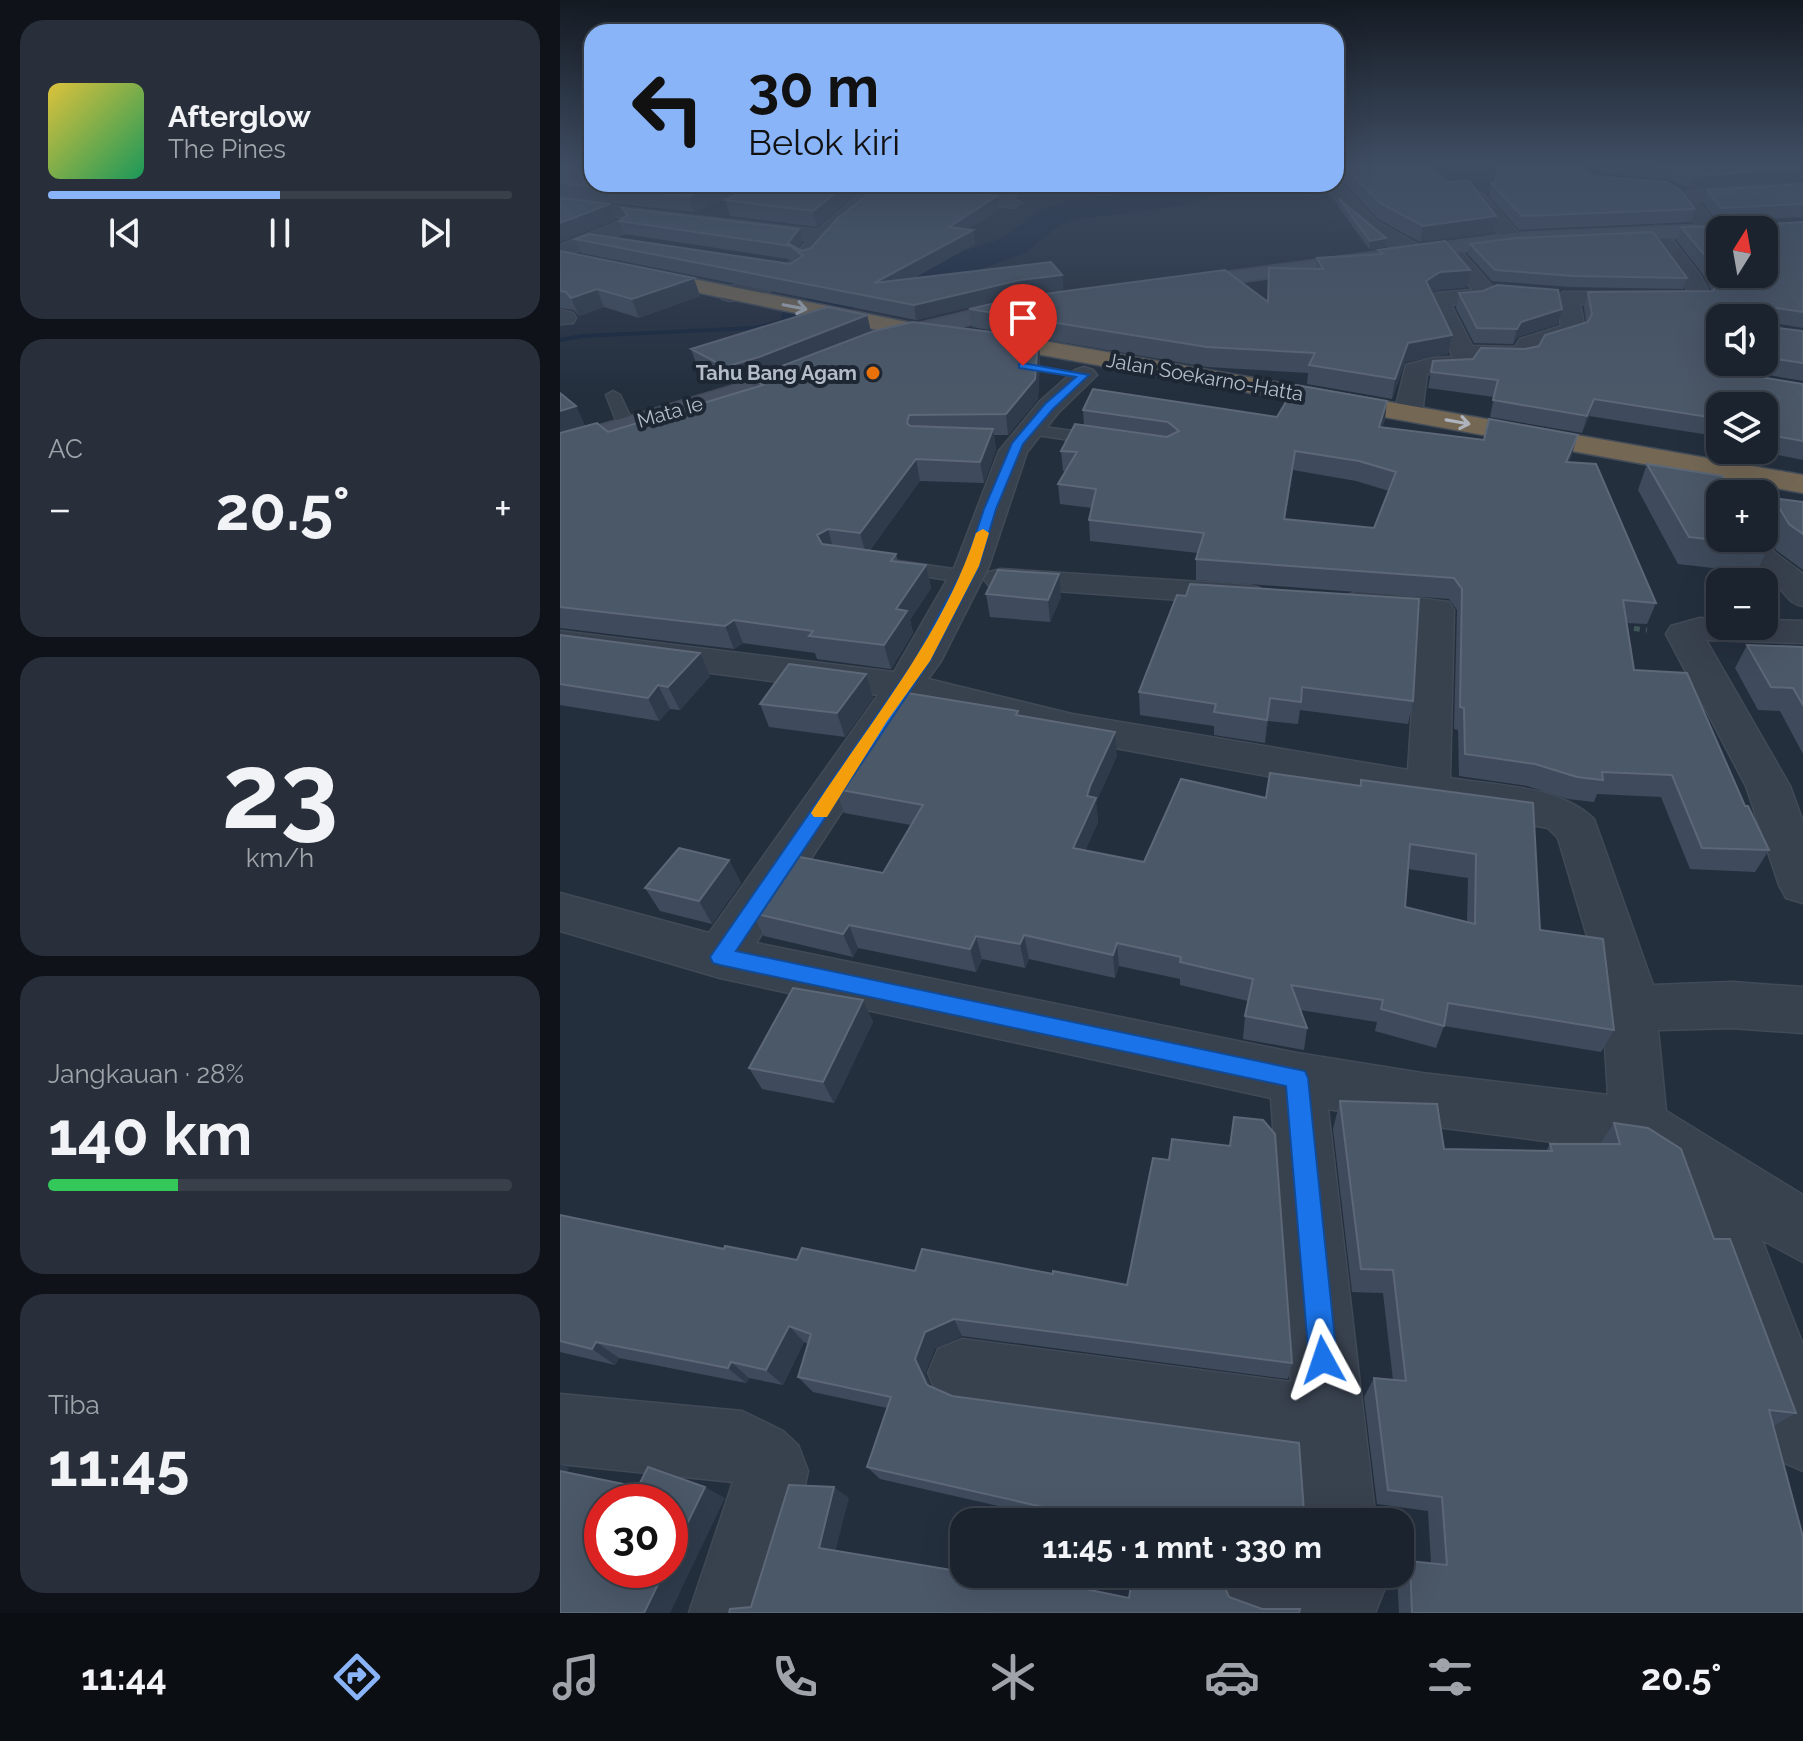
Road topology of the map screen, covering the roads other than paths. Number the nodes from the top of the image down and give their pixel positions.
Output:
1 (821, 238) edge
2 (1393, 238) edge
3 (1528, 238) edge
4 (1660, 238) edge
5 (593, 239) joint
6 (1513, 239) joint
7 (1448, 243) junction
8 (635, 245) edge
9 (560, 252) edge
10 (1419, 253) junction
11 (560, 258) edge
12 (764, 264) edge
13 (794, 269) junction
14 (1654, 269) edge
15 (1685, 269) junction
16 (560, 276) edge
17 (1160, 287) edge
18 (1486, 290) junction
19 (1514, 292) edge
20 (1542, 295) edge
21 (1571, 297) junction
22 (1053, 301) edge
23 (723, 302) junction
24 (997, 310) junction
25 (912, 330) junction
26 (1004, 341) junction
27 (859, 347) junction
28 (1463, 353) junction
29 (811, 368) edge
30 (1084, 375) junction
31 (613, 395) dead end
32 (1408, 413) junction
33 (626, 425) junction
34 (1017, 438) junction
35 (1121, 442) edge
36 (560, 446) edge
37 (1803, 484) edge
38 (1706, 490) edge
39 (1778, 503) edge
40 (1803, 508) edge
41 (1756, 552) edge
42 (879, 565) edge
43 (967, 577) junction
44 (1803, 596) edge
45 (1284, 597) edge
46 (1332, 601) edge
47 (1803, 632) edge
48 (560, 642) edge
49 (904, 686) junction
50 (1428, 787) junction
51 (1803, 885) edge
52 (560, 912) edge
53 (720, 957) junction
54 (1632, 1008) junction
55 (1803, 1010) edge
56 (1297, 1078) junction
57 (1639, 1126) junction
58 (1703, 1167) junction
59 (1803, 1231) edge
60 (962, 1373) dead end
61 (1329, 1422) junction
62 (560, 1429) edge
63 (1803, 1435) edge
64 (1338, 1508) edge
65 (728, 1613) edge

1 - 13 street
2 - 10 street
3 - 6 street
4 - 15 street
5 - 8 street
5 - 9 street
6 - 7 street
7 - 10 street
7 - 18 street
10 - 17 street
11 - 23 highway, Jalan Soekarno-Hatta
12 - 13 street
13 - 23 street
14 - 15 street
15 - 21 street
16 - 23 highway, Jalan Soekarno-Hatta
18 - 19 street
18 - 28 street
20 - 21 street
21 - 28 street
22 - 24 street
23 -> 25 highway, Jalan Soekarno-Hatta
23 - 27 highway, Jalan Soekarno-Hatta
24 - 25 street
24 - 26 highway
25 - 26 highway, Jalan Soekarno-Hatta
25 - 27 street
26 - 32 highway, Jalan Soekarno-Hatta
27 - 30 highway, Jalan Soekarno-Hatta
28 - 32 street
29 - 33 street, Mata Ie
30 - 34 street
30 - 38 highway, Jalan Soekarno-Hatta
31 - 33 lane
32 -> 37 highway, Jalan Soekarno-Hatta
33 - 36 street, Mata Ie
34 - 35 lane
34 - 43 street
39 - 40 highway
41 - 44 street
42 - 43 lane
43 - 45 street
43 - 49 street
46 - 50 street
47 - 51 street
48 - 49 street
49 - 50 street
49 - 53 street
50 - 54 street
52 - 53 street
53 - 56 street
54 - 55 street
54 - 57 street
56 - 57 street
56 - 61 street
57 - 58 street
58 - 59 street
58 - 63 street
60 - 61 street
61 - 64 street
62 - 65 street

